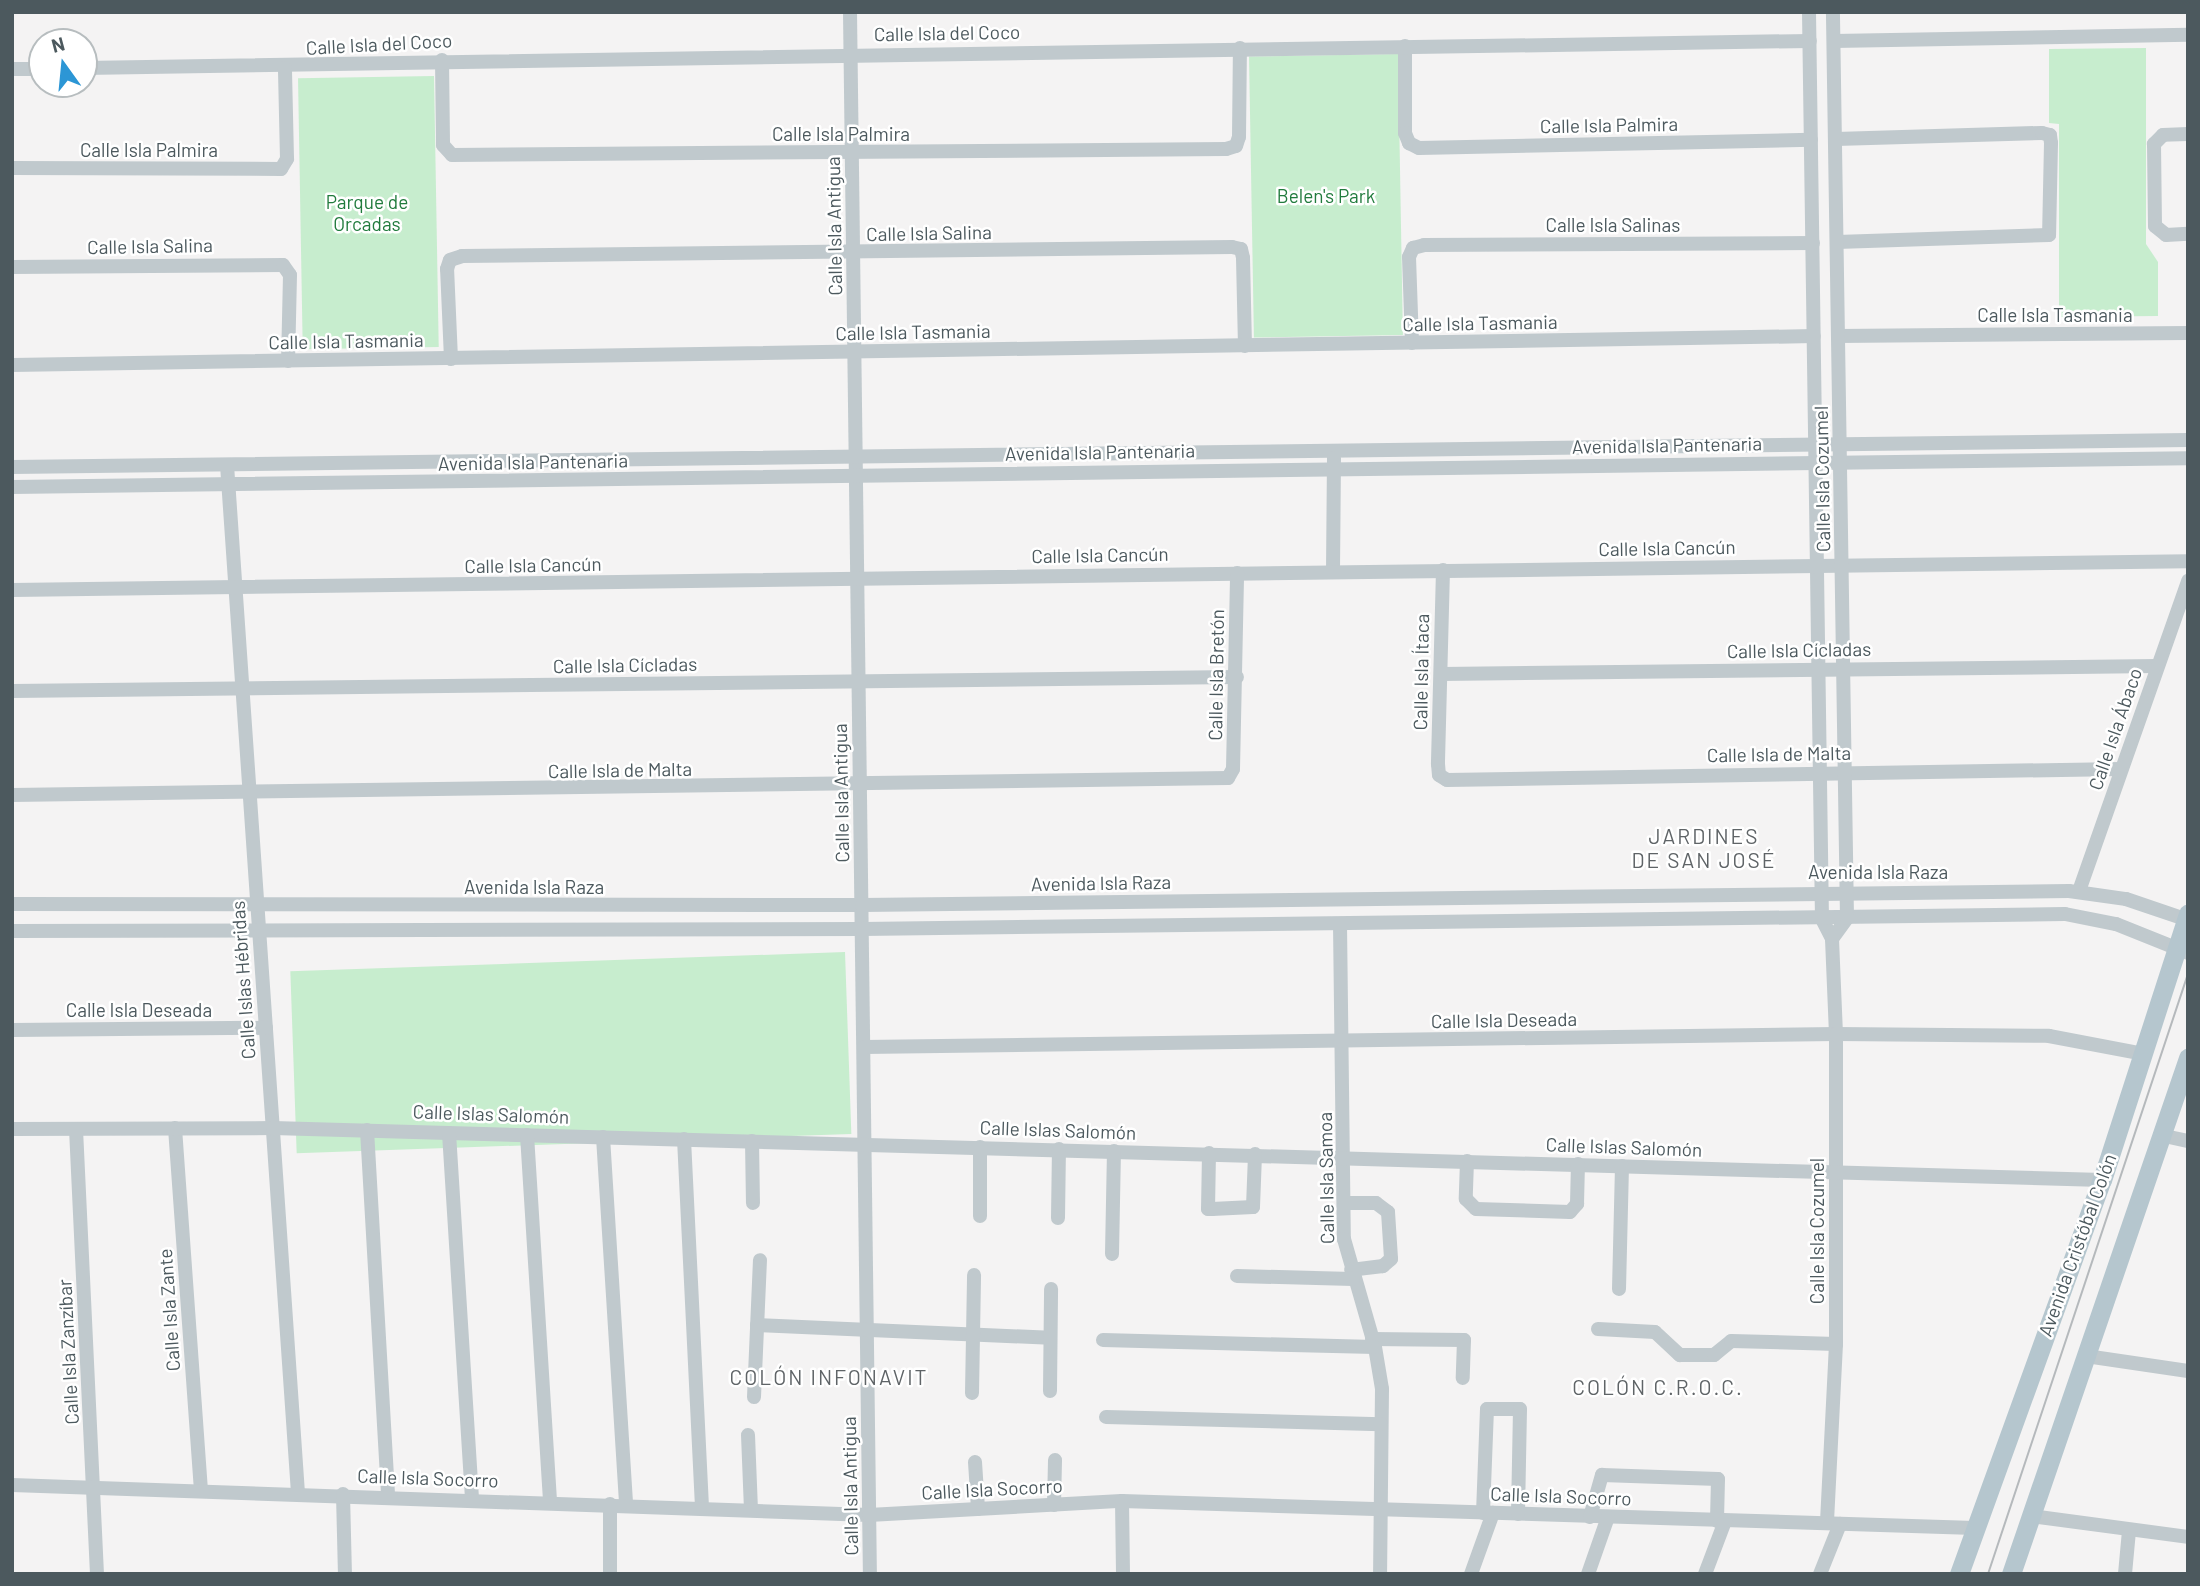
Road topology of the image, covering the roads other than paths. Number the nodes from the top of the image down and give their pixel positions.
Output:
1 (850, 12) edge
2 (1810, 12) edge
3 (1833, 12) edge
4 (2188, 35) edge
5 (1810, 41) junction
6 (1834, 41) junction
7 (1405, 46) junction
8 (1240, 48) junction
9 (851, 53) junction
10 (442, 60) junction
11 (98, 68) edge
12 (285, 68) junction
13 (2188, 134) edge
14 (1836, 139) junction
15 (1811, 140) junction
16 (853, 153) junction
17 (12, 168) edge
18 (2188, 234) edge
19 (1837, 242) junction
20 (1813, 243) junction
21 (854, 253) junction
22 (12, 267) edge
23 (2188, 333) edge
24 (1814, 336) junction
25 (1838, 336) junction
26 (1412, 343) junction
27 (1245, 346) junction
28 (855, 352) junction
29 (451, 359) junction
30 (288, 361) junction
31 (12, 365) edge
32 (2188, 440) edge
33 (1817, 444) junction
34 (1839, 444) junction
35 (856, 456) junction
36 (2188, 458) edge
37 (1334, 460) junction
38 (1818, 463) junction
39 (1840, 463) junction
40 (227, 465) junction
41 (12, 467) edge
42 (857, 476) junction
43 (229, 486) junction
44 (12, 487) edge
45 (2188, 561) edge
46 (1818, 565) junction
47 (1843, 565) junction
48 (1443, 570) junction
49 (1333, 571) junction
50 (1237, 573) junction
51 (858, 578) junction
52 (2188, 581) edge
53 (12, 590) edge
54 (236, 590) junction
55 (2157, 666) junction
56 (1819, 669) junction
57 (1844, 669) junction
58 (1441, 674) junction
59 (1237, 677) junction
60 (859, 681) junction
61 (243, 690) junction
62 (12, 691) edge
63 (2121, 769) junction
64 (1820, 772) junction
65 (1845, 772) junction
66 (1438, 775) joint
67 (1228, 778) joint
68 (860, 786) junction
69 (249, 793) junction
70 (12, 795) edge
71 (1846, 891) junction
72 (2079, 891) junction
73 (1822, 892) junction
74 (12, 904) edge
75 (862, 905) junction
76 (257, 907) junction
77 (1847, 918) junction
78 (2187, 918) edge
79 (1822, 919) junction
80 (1340, 924) junction
81 (862, 929) junction
82 (12, 930) edge
83 (259, 930) junction
84 (1832, 939) junction
85 (2182, 950) edge
86 (265, 1028) junction
87 (12, 1030) edge
88 (1836, 1034) junction
89 (1342, 1042) junction
90 (864, 1047) junction
91 (2143, 1054) junction
92 (2188, 1058) edge
93 (175, 1128) junction
94 (273, 1128) junction
95 (12, 1129) edge
96 (76, 1129) junction
97 (367, 1130) junction
98 (449, 1133) junction
99 (527, 1135) junction
100 (2160, 1135) junction
101 (603, 1137) junction
102 (684, 1139) junction
103 (2188, 1140) edge
104 (752, 1141) junction
105 (865, 1144) junction
106 (980, 1147) junction
107 (1059, 1149) junction
108 (1114, 1151) junction
109 (1209, 1153) junction
110 (1255, 1154) junction
111 (1344, 1157) junction
112 (1467, 1161) junction
113 (1578, 1164) junction
114 (1622, 1166) junction
115 (1837, 1172) junction
116 (2102, 1180) junction
117 (753, 1203) dead end
118 (1344, 1203) junction
119 (980, 1216) dead end
120 (1058, 1217) dead end
121 (1112, 1254) dead end
122 (760, 1260) dead end
123 (974, 1275) dead end
124 (1352, 1275) junction
125 (1237, 1276) dead end
126 (1051, 1289) dead end
127 (1619, 1289) dead end
128 (757, 1325) junction
129 (1598, 1329) dead end
130 (867, 1331) junction
131 (973, 1336) junction
132 (1051, 1338) junction
133 (1103, 1340) dead end
134 (1373, 1343) junction
135 (1836, 1344) junction
136 (2086, 1356) junction
137 (2188, 1371) edge
138 (1463, 1378) dead end
139 (1050, 1391) dead end
140 (972, 1393) dead end
141 (754, 1397) dead end
142 (1106, 1417) dead end
143 (1381, 1424) junction
144 (748, 1435) dead end
145 (1055, 1460) dead end
146 (975, 1462) dead end
147 (12, 1485) edge
148 (95, 1487) junction
149 (201, 1490) junction
150 (298, 1492) junction
151 (343, 1494) junction
152 (388, 1496) junction
153 (472, 1499) junction
154 (1122, 1501) junction
155 (550, 1502) junction
156 (610, 1504) junction
157 (626, 1505) junction
158 (1054, 1505) junction
159 (702, 1508) junction
160 (978, 1509) junction
161 (751, 1510) junction
162 (1379, 1510) junction
163 (1488, 1513) junction
164 (1518, 1514) junction
165 (869, 1515) junction
166 (2031, 1516) junction
167 (1590, 1517) junction
168 (1608, 1517) junction
169 (1721, 1521) junction
170 (1833, 1524) junction
171 (1975, 1528) junction
172 (2129, 1531) junction
173 (2188, 1536) edge
174 (97, 1574) edge
175 (345, 1574) edge
176 (610, 1574) edge
177 (870, 1574) edge
178 (1123, 1574) edge
179 (1380, 1574) edge
180 (1471, 1574) edge
181 (1588, 1574) edge
182 (1705, 1574) edge
183 (1820, 1574) edge
184 (1959, 1574) edge
185 (2011, 1574) edge
186 (2125, 1574) edge

1 - 9 street, Calle Isla Antigua
2 - 5 street, Calle Isla Cozumel
3 - 6 street, Calle Isla Cozumel
4 - 6 street
5 - 7 street, Calle Isla del Coco
5 - 15 street, Calle Isla Cozumel
6 - 14 street, Calle Isla Cozumel
7 - 8 street, Calle Isla del Coco
7 - 15 street, Calle Isla Palmira
8 - 9 street, Calle Isla del Coco
8 - 16 street, Calle Isla Palmira
9 - 10 street, Calle Isla del Coco
9 - 16 street, Calle Isla Antigua
10 - 12 street, Calle Isla del Coco
10 - 16 street, Calle Isla Palmira
11 - 12 street, Calle Isla del Coco
12 - 17 street, Calle Isla Palmira
13 - 18 street
14 - 19 street, Calle Isla Cozumel
14 - 19 street
15 - 20 street, Calle Isla Cozumel
16 - 21 street, Calle Isla Antigua
19 - 25 street, Calle Isla Cozumel
20 - 24 street, Calle Isla Cozumel
20 - 26 street, Calle Isla Salinas
21 - 27 street, Calle Isla Salina
21 - 28 street, Calle Isla Antigua
21 - 29 street, Calle Isla Salina
22 - 30 street, Calle Isla Salina
23 - 25 street, Calle Isla Tasmania
24 - 26 street, Calle Isla Tasmania
24 - 33 street, Calle Isla Cozumel
25 - 34 street, Calle Isla Cozumel
26 - 27 street, Calle Isla Tasmania
27 - 28 street, Calle Isla Tasmania
28 - 29 street, Calle Isla Tasmania
28 - 35 street, Calle Isla Antigua
29 - 30 street, Calle Isla Tasmania
30 - 31 street, Calle Isla Tasmania
32 - 34 street, Avenida Isla Pantenaria
33 - 34 street, Avenida Isla Pantenaria
33 - 37 street, Avenida Isla Pantenaria
33 - 38 street, Calle Isla Cozumel
34 - 39 street, Calle Isla Cozumel
35 - 37 street, Avenida Isla Pantenaria
35 - 40 street, Avenida Isla Pantenaria
35 - 42 street, Calle Isla Antigua
36 - 39 street, Avenida Isla Pantenaria
37 - 38 street, Avenida Isla Pantenaria
37 - 42 street, Avenida Isla Pantenaria
37 - 49 street
38 - 39 street, Avenida Isla Pantenaria
38 - 46 street, Calle Isla Cozumel
39 - 47 street, Calle Isla Cozumel
40 - 41 street, Avenida Isla Pantenaria
40 - 43 street, Calle Islas Hébridas
42 - 43 street, Avenida Isla Pantenaria
42 - 51 street, Calle Isla Antigua
43 - 44 street, Avenida Isla Pantenaria
43 - 54 street, Calle Islas Hébridas
45 - 47 street, Calle Isla Cancún
46 - 47 street, Calle Isla Cancún
46 - 48 street, Calle Isla Cancún
46 - 56 street, Calle Isla Cozumel
47 - 57 street, Calle Isla Cozumel
48 - 49 street, Calle Isla Cancún
48 - 58 street, Calle Isla Ítaca
49 - 50 street, Calle Isla Cancún
50 - 51 street, Calle Isla Cancún
50 - 59 street, Calle Isla Bretón
51 - 54 street, Calle Isla Cancún
51 - 60 street, Calle Isla Antigua
52 - 55 street, Calle Isla Ábaco
53 - 54 street, Calle Isla Cancún
54 - 61 street, Calle Islas Hébridas
55 - 57 street, Calle Isla Cícladas
55 - 63 street, Calle Isla Ábaco
56 - 57 street, Calle Isla Cícladas
56 - 58 street, Calle Isla Cícladas
56 - 64 street, Calle Isla Cozumel
57 - 65 street, Calle Isla Cozumel
58 - 66 street, Calle Isla Ítaca
59 - 60 street, Calle Isla Cícladas
59 - 67 street, Calle Isla Bretón
60 - 61 street, Calle Isla Cícladas
60 - 68 street, Calle Isla Antigua
61 - 62 street, Calle Isla Cícladas
61 - 69 street, Calle Islas Hébridas
63 - 65 street, Calle Isla de Malta
63 - 72 street, Calle Isla Ábaco
64 - 65 street, Calle Isla de Malta
64 - 66 street, Calle Isla de Malta
64 - 73 street, Calle Isla Cozumel
65 - 71 street, Calle Isla Cozumel
67 - 68 street, Calle Isla de Malta
68 - 69 street, Calle Isla de Malta
68 - 75 street, Calle Isla Antigua
69 - 70 street, Calle Isla de Malta
69 - 76 street, Calle Islas Hébridas
71 - 72 street, Avenida Isla Raza
71 - 73 street, Avenida Isla Raza
71 - 77 street, Calle Isla Cozumel
72 - 78 street, Avenida Isla Raza
73 - 75 street, Avenida Isla Raza
73 - 79 street, Calle Isla Cozumel
74 - 76 street, Avenida Isla Raza
75 - 76 street, Avenida Isla Raza
75 - 81 street, Calle Isla Antigua
76 - 83 street, Calle Islas Hébridas
77 - 79 street
77 - 84 street
77 - 85 street
78 - 85 main road, Avenida Cristóbal Colón
79 - 80 street
79 - 84 street, Calle Isla Cozumel
80 - 81 street
80 - 89 street, Calle Isla Samoa
81 - 83 street
81 - 90 street, Calle Isla Antigua
82 - 83 street
83 - 86 street, Calle Islas Hébridas
84 - 88 street, Calle Isla Cozumel
85 - 91 main road, Avenida Cristóbal Colón
86 - 87 street, Calle Isla Deseada
86 - 94 street, Calle Islas Hébridas
88 - 89 street, Calle Isla Deseada
88 - 91 street, Calle Isla Deseada
88 - 115 street, Calle Isla Cozumel
89 - 90 street, Calle Isla Deseada
89 - 111 street, Calle Isla Samoa
90 - 105 street, Calle Isla Antigua
91 - 116 main road, Avenida Cristóbal Colón
92 - 100 main road
93 - 94 street, Calle Islas Salomón
93 - 96 street, Calle Islas Salomón
93 - 149 street, Calle Isla Zante
94 - 97 street, Calle Islas Salomón
94 - 150 street, Calle Islas Hébridas
95 - 96 street, Calle Islas Salomón
96 - 148 street, Calle Isla Zanzíbar
97 - 98 street, Calle Islas Salomón
97 - 152 street
98 - 99 street, Calle Islas Salomón
98 - 153 street
99 - 101 street, Calle Islas Salomón
99 - 155 street
100 - 103 street
100 - 136 main road
101 - 102 street, Calle Islas Salomón
101 - 157 street
102 - 104 street, Calle Islas Salomón
102 - 159 street
104 - 105 street, Calle Islas Salomón
104 - 117 street
105 - 106 street, Calle Islas Salomón
105 - 130 street, Calle Isla Antigua
106 - 107 street, Calle Islas Salomón
106 - 119 street
107 - 108 street, Calle Islas Salomón
107 - 120 street
108 - 109 street, Calle Islas Salomón
108 - 121 street
109 - 110 street, Calle Islas Salomón
109 - 110 street
110 - 111 street, Calle Islas Salomón
111 - 112 street, Calle Islas Salomón
111 - 118 street, Calle Isla Samoa
112 - 113 street, Calle Islas Salomón
112 - 113 street
113 - 114 street, Calle Islas Salomón
114 - 115 street, Calle Islas Salomón
114 - 127 street
115 - 116 street, Calle Islas Salomón
115 - 135 street, Calle Isla Cozumel
116 - 171 main road, Avenida Cristóbal Colón
118 - 124 street, Calle Isla Samoa
118 - 124 street
122 - 128 street
123 - 131 street
124 - 125 street
124 - 134 street, Calle Isla Samoa
126 - 132 street
128 - 130 street
128 - 141 street
129 - 135 street
130 - 131 street
130 - 165 street, Calle Isla Antigua
131 - 132 street
131 - 140 street
132 - 139 street
133 - 134 street
134 - 138 street
134 - 143 street, Calle Isla Samoa
135 - 170 street, Calle Isla Cozumel
136 - 137 street
136 - 166 main road
142 - 143 street
143 - 162 street, Calle Isla Samoa
144 - 161 street
145 - 158 street
146 - 160 street
147 - 148 street, Calle Isla Socorro
148 - 149 street, Calle Isla Socorro
148 - 174 street, Calle Isla Zanzíbar
149 - 150 street, Calle Isla Socorro
150 - 151 street, Calle Isla Socorro
151 - 152 street, Calle Isla Socorro
151 - 175 street
152 - 153 street, Calle Isla Socorro
153 - 155 street, Calle Isla Socorro
154 - 158 street, Calle Isla Socorro
154 - 162 street, Calle Isla Socorro
154 - 178 street
155 - 156 street, Calle Isla Socorro
156 - 157 street, Calle Isla Socorro
156 - 176 street
157 - 159 street, Calle Isla Socorro
158 - 160 street, Calle Isla Socorro
159 - 161 street, Calle Isla Socorro
160 - 165 street, Calle Isla Socorro
161 - 165 street, Calle Isla Socorro
162 - 163 street, Calle Isla Socorro
162 - 179 street, Calle Isla Samoa
163 - 164 street, Calle Isla Socorro
163 - 164 street
163 - 180 street
164 - 167 street, Calle Isla Socorro
165 - 177 street, Calle Isla Antigua
166 - 172 street
166 - 185 main road
167 - 168 street, Calle Isla Socorro
167 - 169 street
168 - 169 street, Calle Isla Socorro
168 - 181 street
169 - 170 street, Calle Isla Socorro
169 - 182 street
170 - 171 street, Calle Isla Socorro
170 - 183 street, Calle Isla Cozumel
171 - 184 main road, Avenida Cristóbal Colón
172 - 173 street
172 - 186 street

